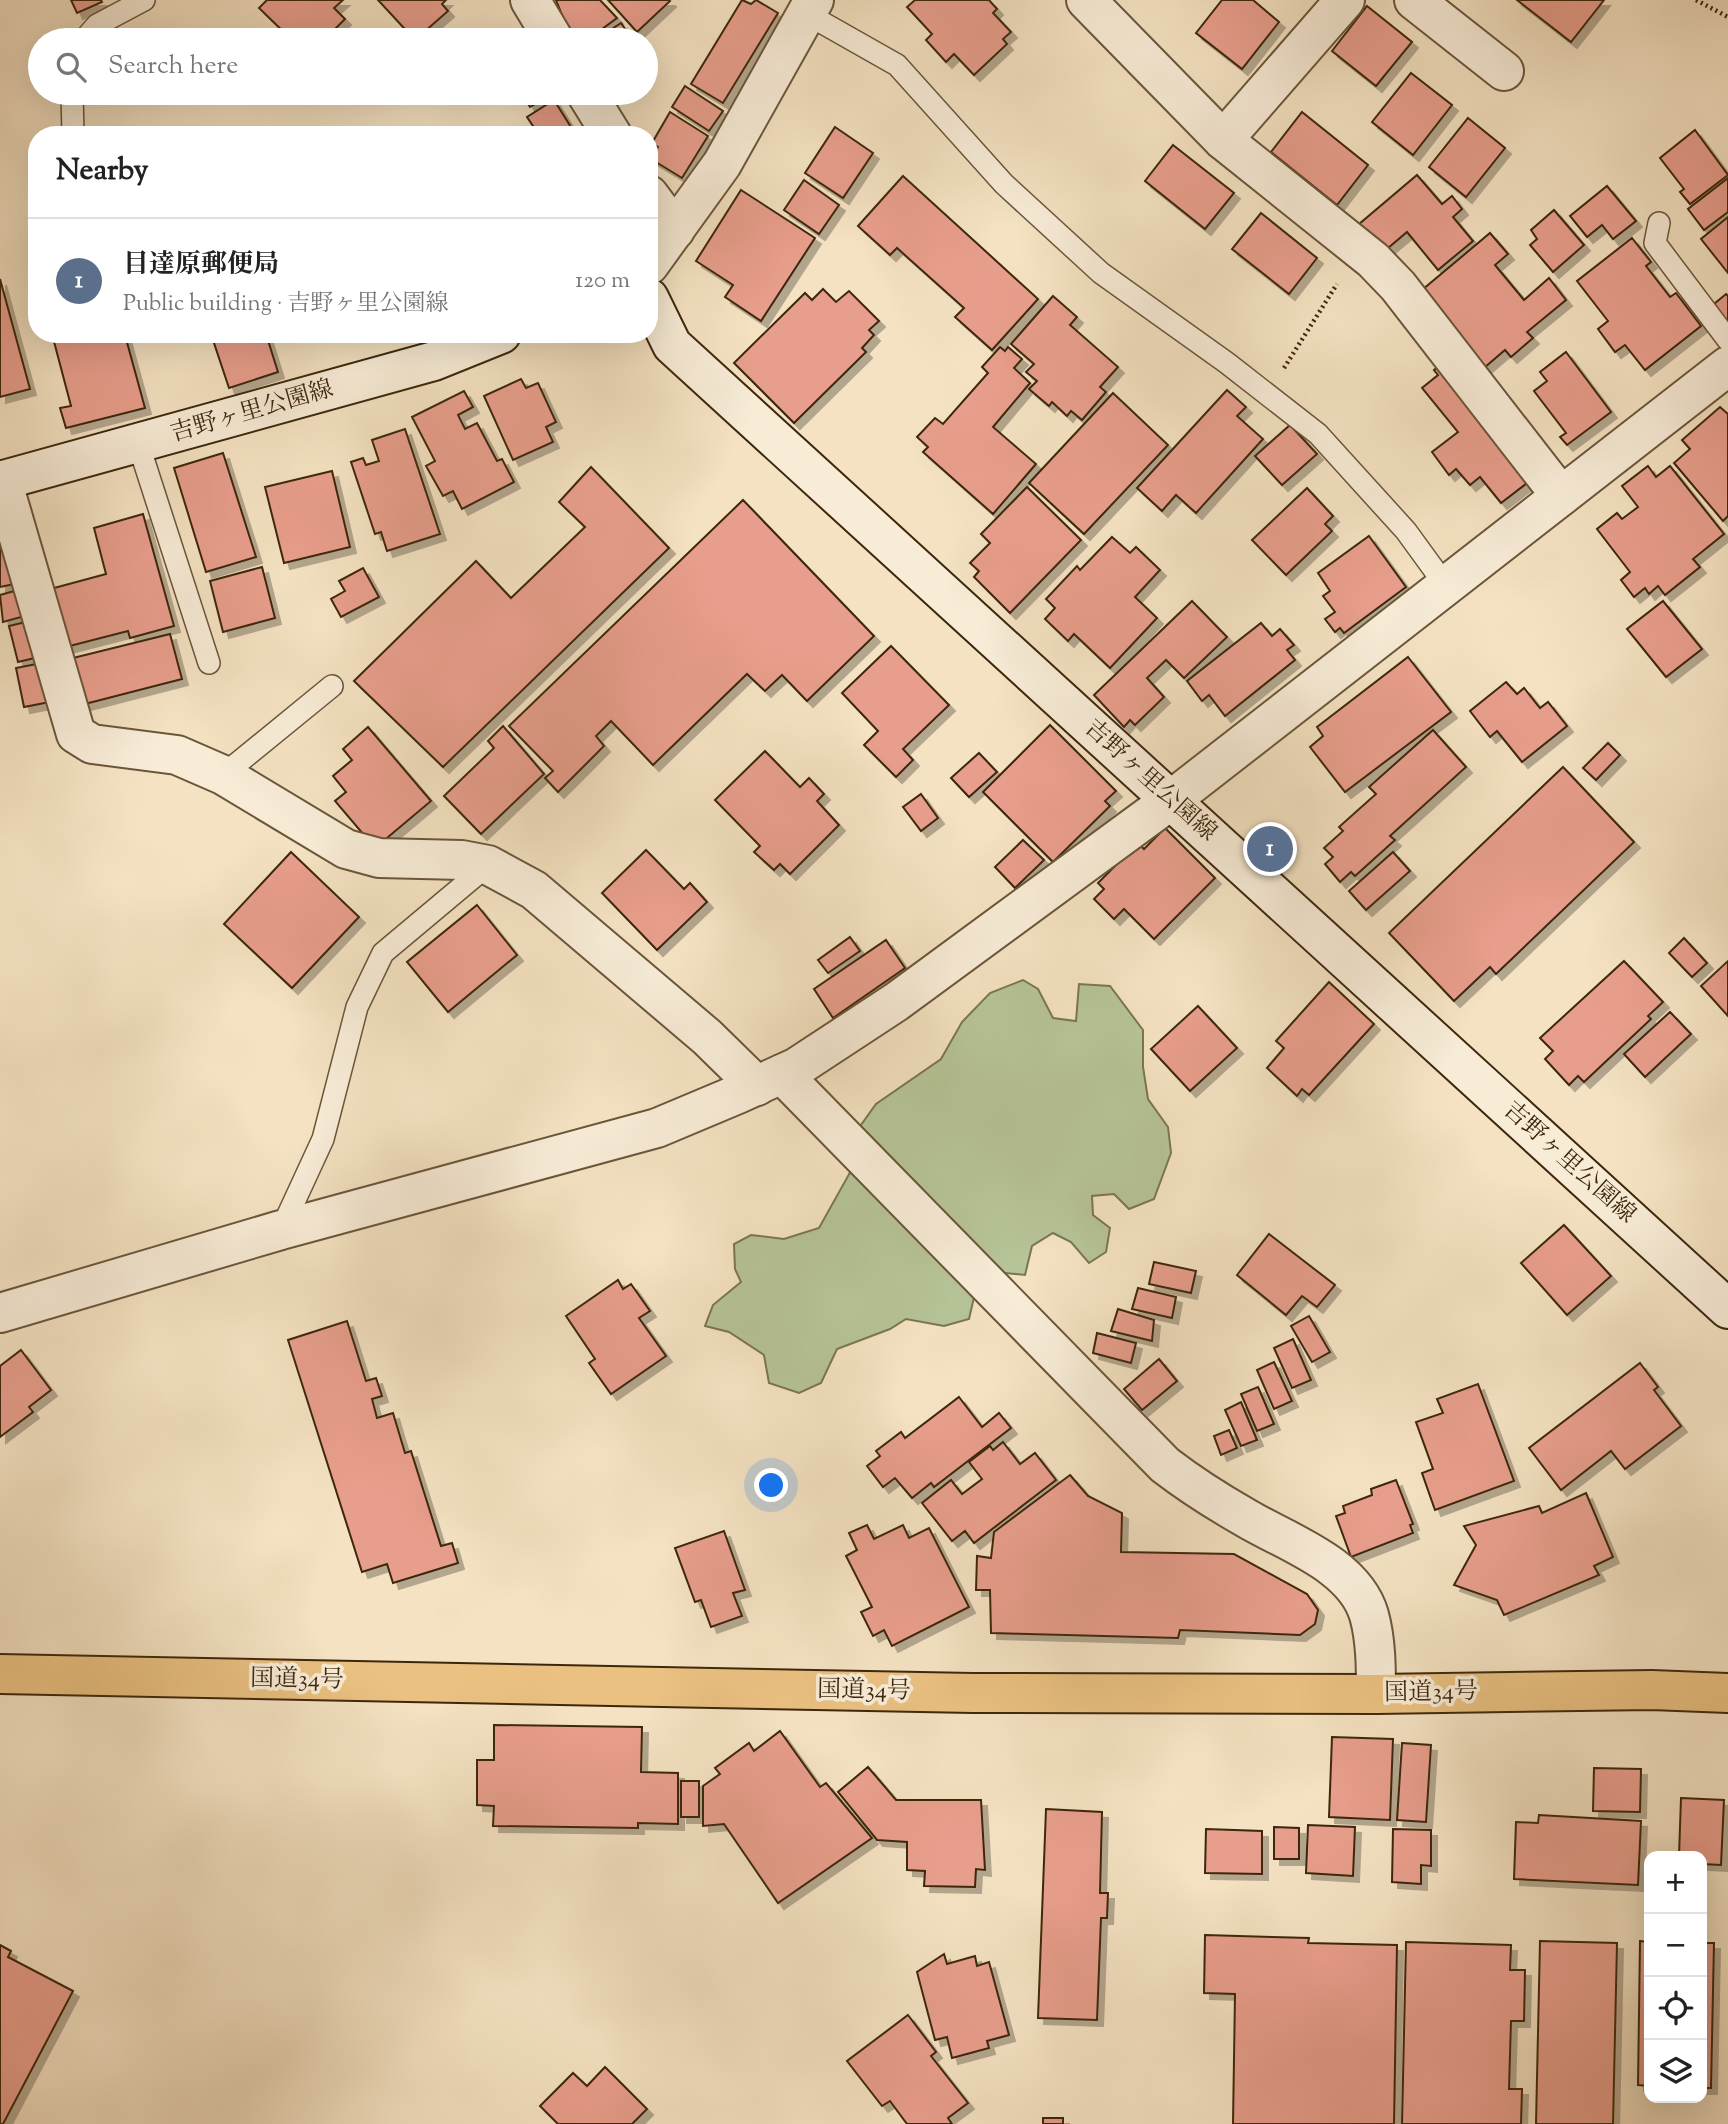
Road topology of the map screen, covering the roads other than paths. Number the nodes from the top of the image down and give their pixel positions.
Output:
1 (144, 0) edge
2 (530, 0) edge
3 (1086, 0) edge
4 (1345, 0) edge
5 (1414, 0) edge
6 (811, 7) edge
7 (95, 28) edge
8 (547, 28) edge
9 (1504, 71) dead end
10 (72, 105) edge
11 (593, 105) edge
12 (73, 126) edge
13 (606, 126) edge
14 (1223, 140) junction
15 (658, 207) edge
16 (1659, 223) dead end
17 (675, 230) junction
18 (658, 253) edge
19 (658, 316) edge
20 (1728, 340) edge
21 (478, 343) edge
22 (1728, 366) edge
23 (138, 443) junction
24 (1, 480) edge
25 (1561, 496) junction
26 (1446, 586) junction
27 (209, 663) dead end
28 (332, 685) dead end
29 (223, 775) junction
30 (1171, 800) junction
31 (488, 865) junction
32 (769, 1080) junction
33 (281, 1230) junction
34 (1728, 1309) edge
35 (0, 1313) edge
36 (0, 1674) edge
37 (1728, 1693) edge
38 (1376, 1694) junction

1 - 7 lane
2 - 8 street
3 - 14 street
4 - 14 street
5 - 9 street
6 - 17 street
6 - 26 lane
10 - 12 lane
11 - 13 street
14 - 25 street
15 - 17 street
16 - 20 lane
17 - 18 street
19 - 30 street, 吉野ヶ里公園線
21 - 23 street, 吉野ヶ里公園線
22 - 25 street
23 - 24 street, 吉野ヶ里公園線
23 - 27 lane
24 - 29 street
25 - 26 street
26 - 30 street
28 - 29 lane
29 - 31 street
30 - 32 street
30 - 34 street, 吉野ヶ里公園線
31 - 32 street
31 - 33 lane
32 - 33 street
32 - 38 street
33 - 35 street
36 - 38 highway, 国道34号
37 - 38 highway, 国道34号

